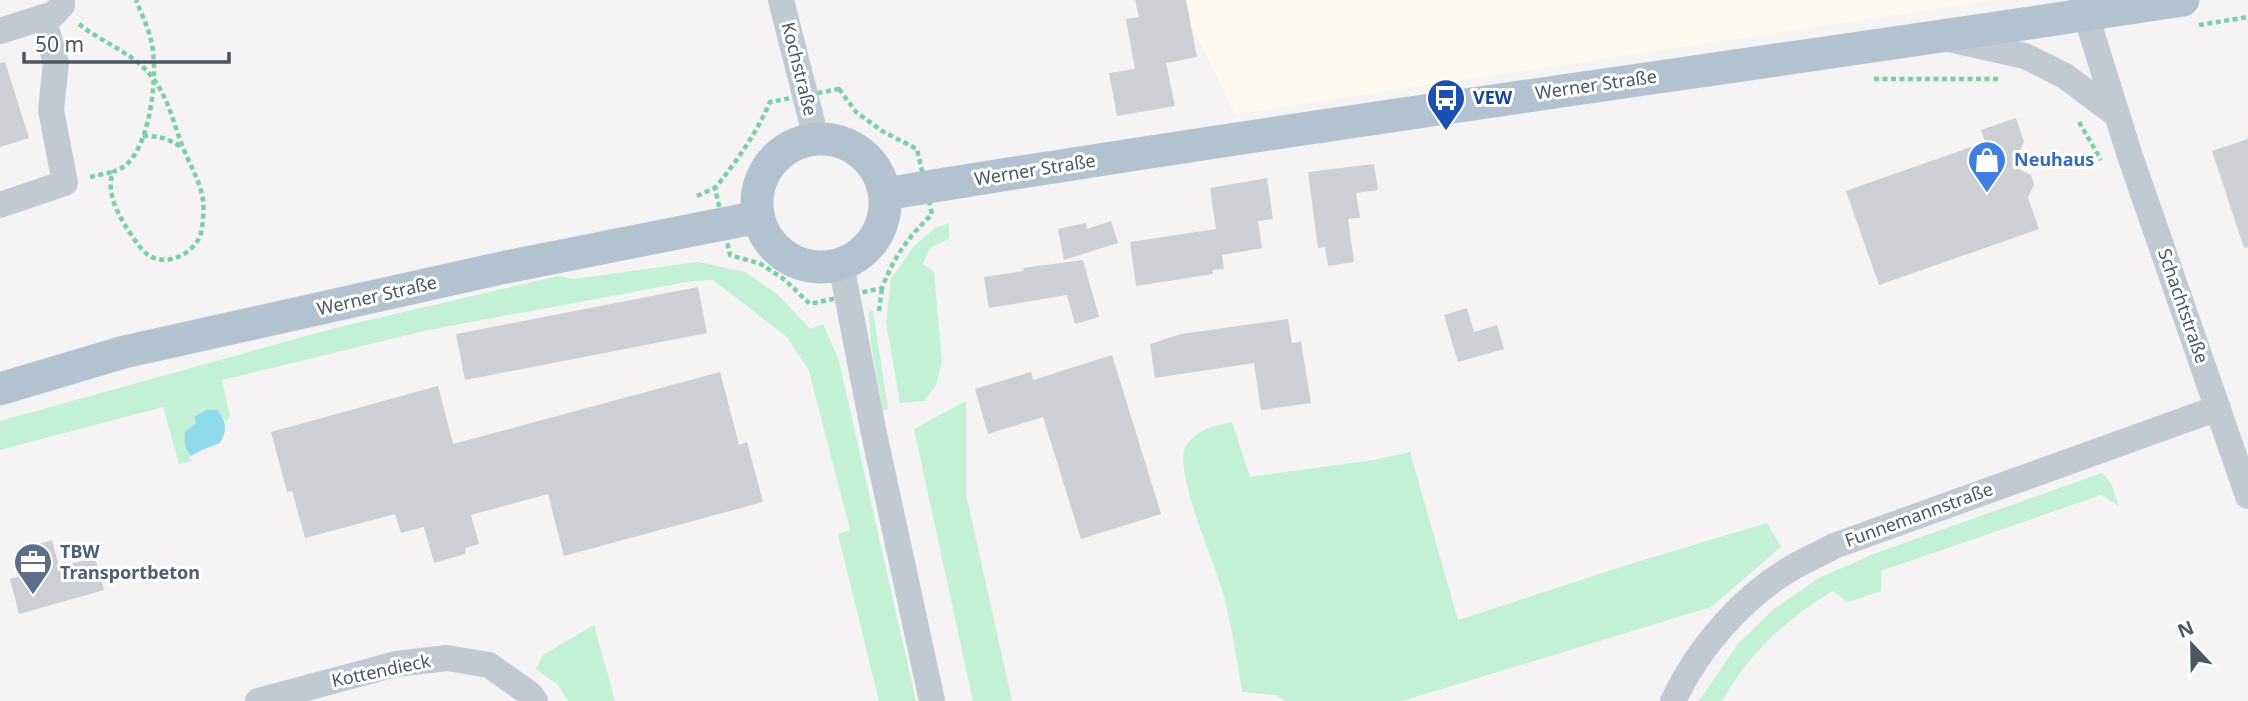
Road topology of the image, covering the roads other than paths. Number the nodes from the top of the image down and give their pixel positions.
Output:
1 (781, 0) edge
2 (2183, 0) edge
3 (56, 7) edge
4 (2086, 15) junction
5 (0, 31) edge
6 (1941, 37) junction
7 (2117, 115) junction
8 (816, 138) junction
9 (885, 194) junction
10 (0, 205) edge
11 (758, 217) junction
12 (841, 264) junction
13 (0, 389) edge
14 (2218, 408) junction
15 (2241, 454) edge
16 (2248, 496) edge
17 (258, 701) edge
18 (535, 701) edge
19 (932, 701) edge
20 (1673, 701) edge

1 - 8 street, Kochstraße
2 - 4 main road, Werner Straße
3 - 5 street
3 - 10 street
4 - 6 main road, Werner Straße
4 - 7 street, Schachtstraße
6 - 7 street
6 - 9 main road, Werner Straße
7 - 14 street, Schachtstraße
8 - 9 main road
8 - 11 main road
9 - 12 main road
11 - 12 main road
11 - 13 main road, Werner Straße
12 - 19 street
14 - 15 street, Schachtstraße
14 - 20 street, Funnemannstraße
15 - 16 street, Schachtstraße
17 - 18 street, Kottendieck

